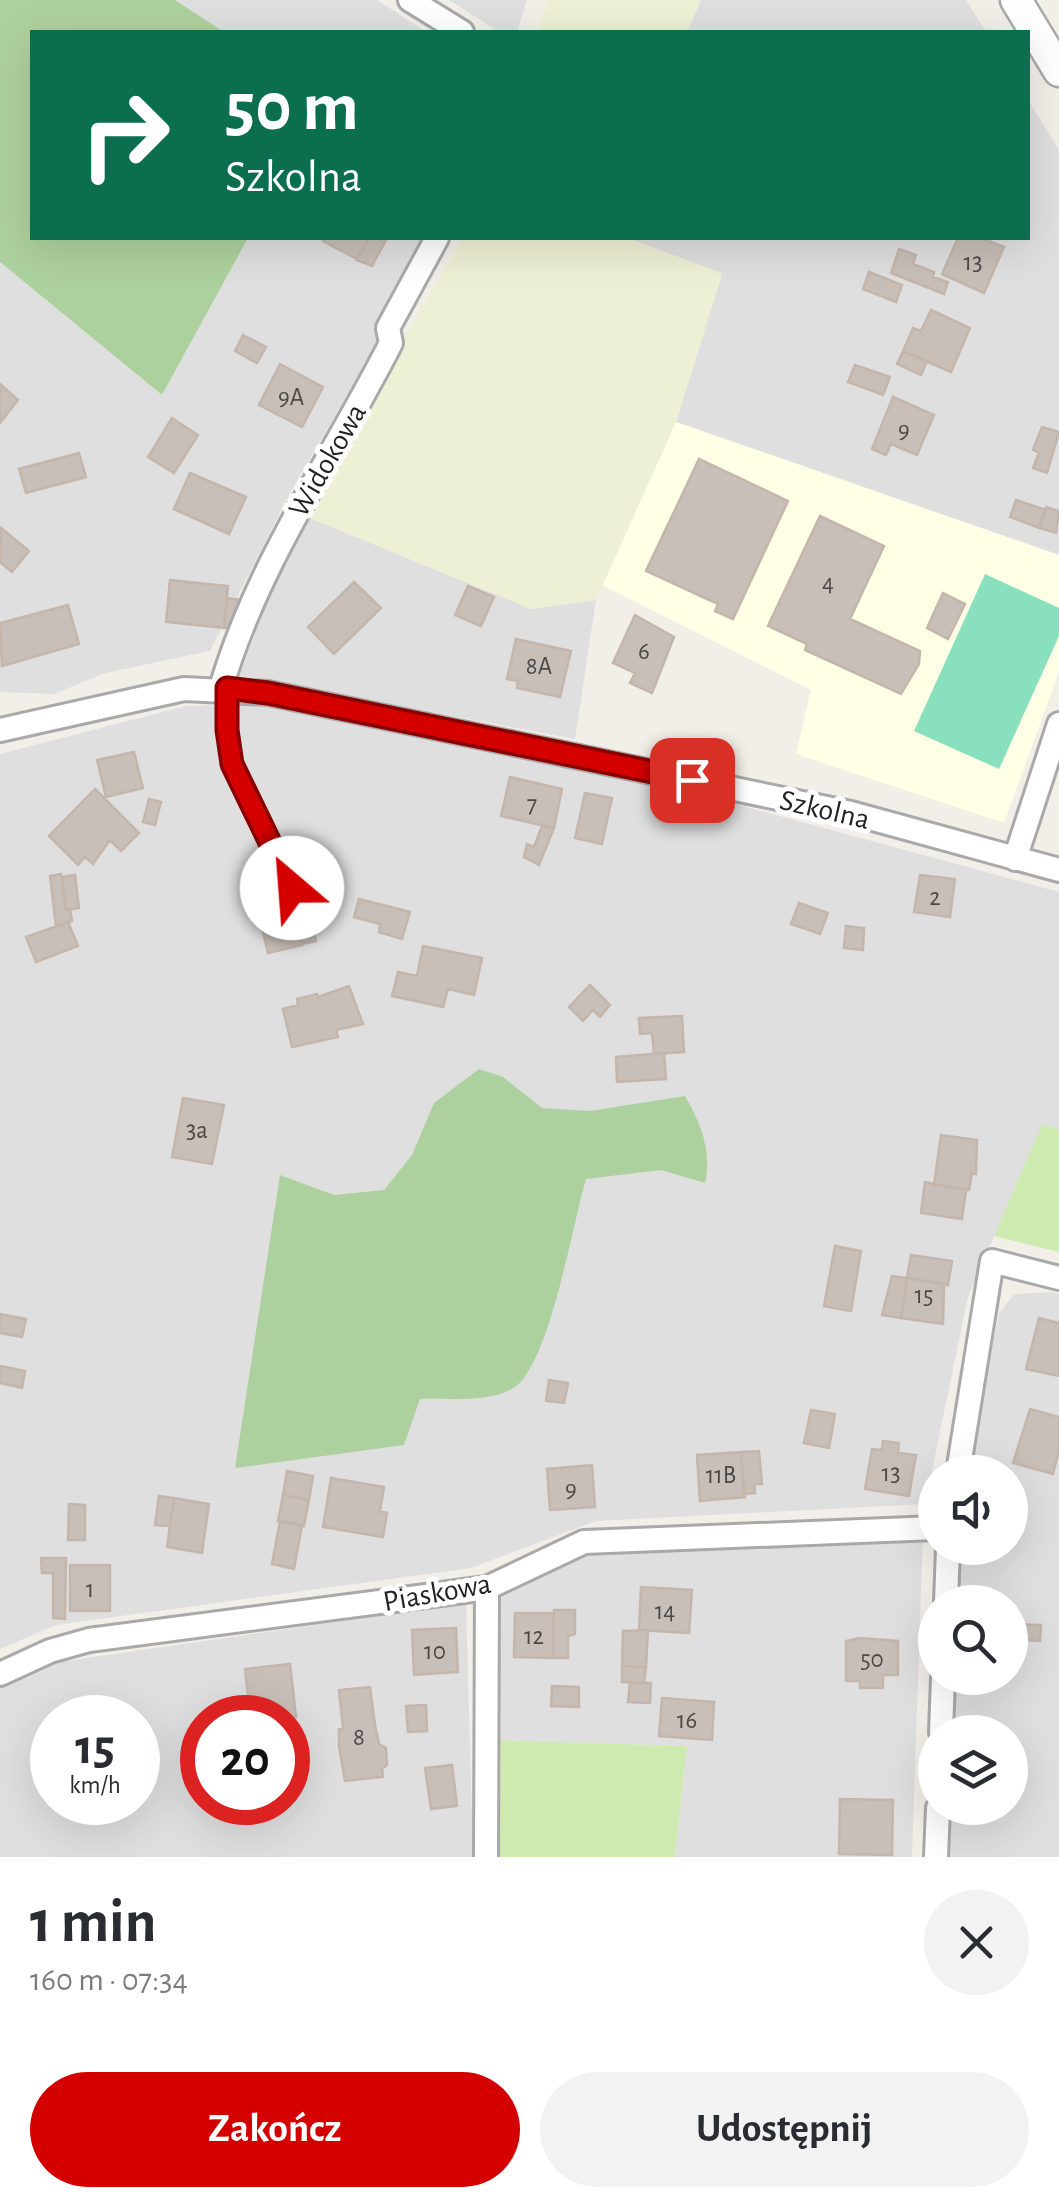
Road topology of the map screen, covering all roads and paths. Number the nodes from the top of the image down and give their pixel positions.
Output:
1 (410, 0) edge
2 (1016, 0) edge
3 (459, 30) edge
4 (1059, 72) edge
5 (436, 240) edge
6 (224, 688) junction
7 (1059, 724) edge
8 (0, 730) edge
9 (1015, 858) junction
10 (1059, 870) edge
11 (292, 888) dead end
12 (1059, 1278) edge
13 (961, 1455) edge
14 (918, 1529) edge
15 (487, 1588) junction
16 (0, 1674) edge
17 (937, 1825) edge
18 (486, 1857) edge
19 (936, 1857) edge

1 - 3 street
2 - 4 street
5 - 6 street, Widokowa
6 - 8 street, Szkolna
6 - 9 street, Szkolna
6 - 11 lane
7 - 9 street
9 - 10 street, Szkolna
12 - 13 street
14 - 15 street, Piaskowa
15 - 16 street, Piaskowa
15 - 18 street
17 - 19 street

